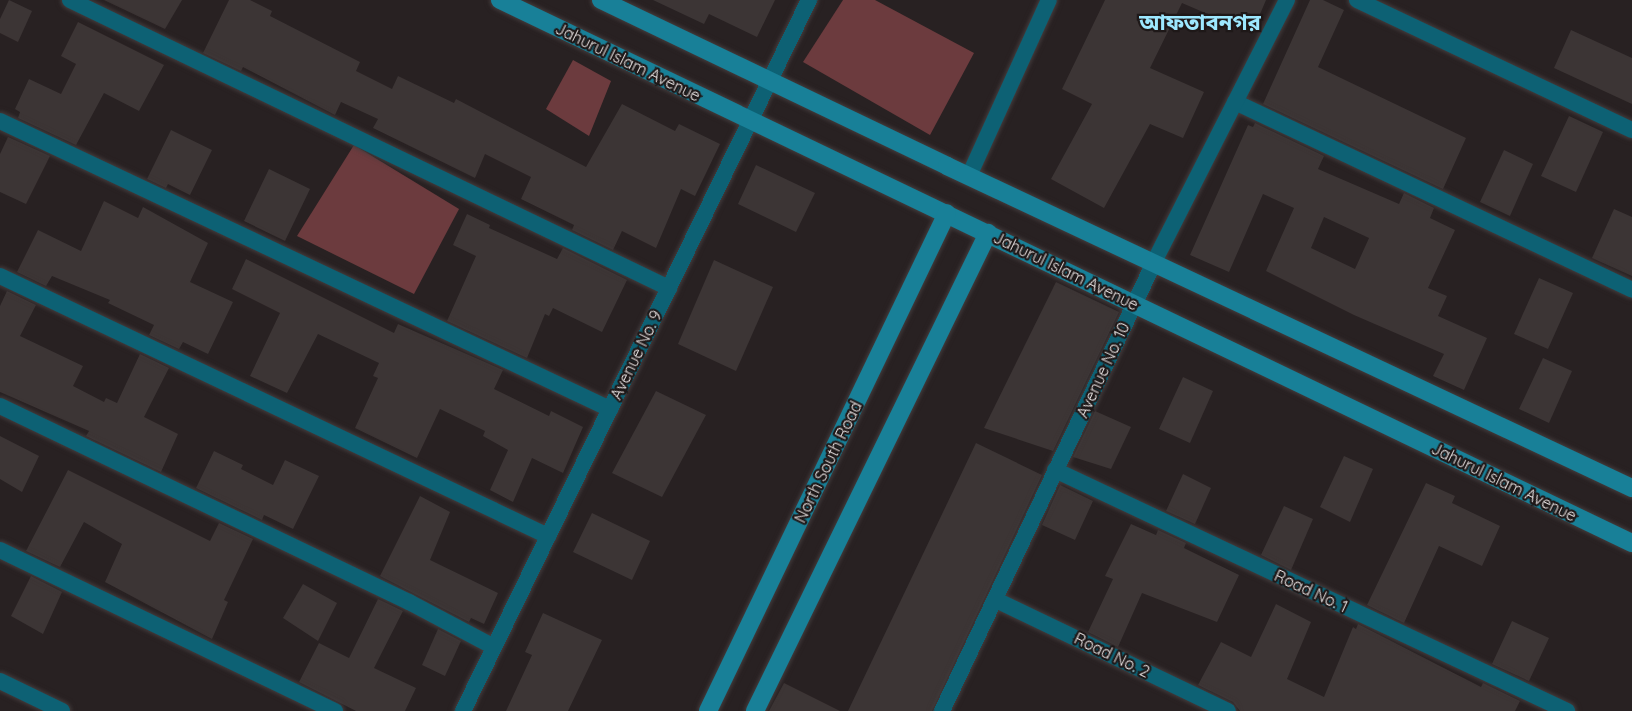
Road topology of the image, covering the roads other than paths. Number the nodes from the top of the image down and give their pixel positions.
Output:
1 (70, 0) edge
2 (500, 0) edge
3 (601, 0) edge
4 (809, 0) edge
5 (1049, 0) edge
6 (1287, 0) edge
7 (1357, 0) edge
8 (770, 81) junction
9 (1235, 102) junction
10 (750, 121) junction
11 (0, 122) edge
12 (1632, 130) edge
13 (969, 176) junction
14 (947, 213) junction
15 (988, 233) junction
16 (1154, 262) junction
17 (0, 276) edge
18 (669, 288) junction
19 (1632, 290) edge
20 (1135, 305) junction
21 (0, 405) edge
22 (610, 409) junction
23 (1055, 470) junction
24 (1632, 488) edge
25 (548, 536) junction
26 (1632, 543) edge
27 (0, 550) edge
28 (996, 600) junction
29 (494, 647) junction
30 (0, 681) edge
31 (62, 711) edge
32 (335, 711) edge
33 (463, 711) edge
34 (708, 711) edge
35 (755, 711) edge
36 (942, 711) edge
37 (1228, 711) edge
38 (1567, 711) edge

1 - 18 street
2 - 10 street, Jahurul Islam Avenue
3 - 8 street
4 - 8 street, Avenue No. 9
5 - 13 street
6 - 9 street, Avenue No. 10
7 - 12 street
8 - 10 street, Avenue No. 9
8 - 13 street
9 - 16 street, Avenue No. 10
9 - 19 street
10 - 14 street, Jahurul Islam Avenue
10 - 18 street, Avenue No. 9
11 - 22 street
13 - 16 street
14 - 15 street, Jahurul Islam Avenue
14 - 34 street, North South Road
15 - 20 street, Jahurul Islam Avenue
15 - 35 street
16 - 20 street, Avenue No. 10
16 - 24 street
17 - 25 street
18 - 22 street, Avenue No. 9
20 - 23 street, Avenue No. 10
20 - 26 street, Jahurul Islam Avenue
21 - 29 street
22 - 25 street, Avenue No. 9
23 - 28 street, Avenue No. 10
23 - 38 street, Road No. 1
25 - 29 street, Avenue No. 9
27 - 32 street
28 - 36 street, Avenue No. 10
28 - 37 street, Road No. 2
29 - 33 street, Avenue No. 9
30 - 31 street

